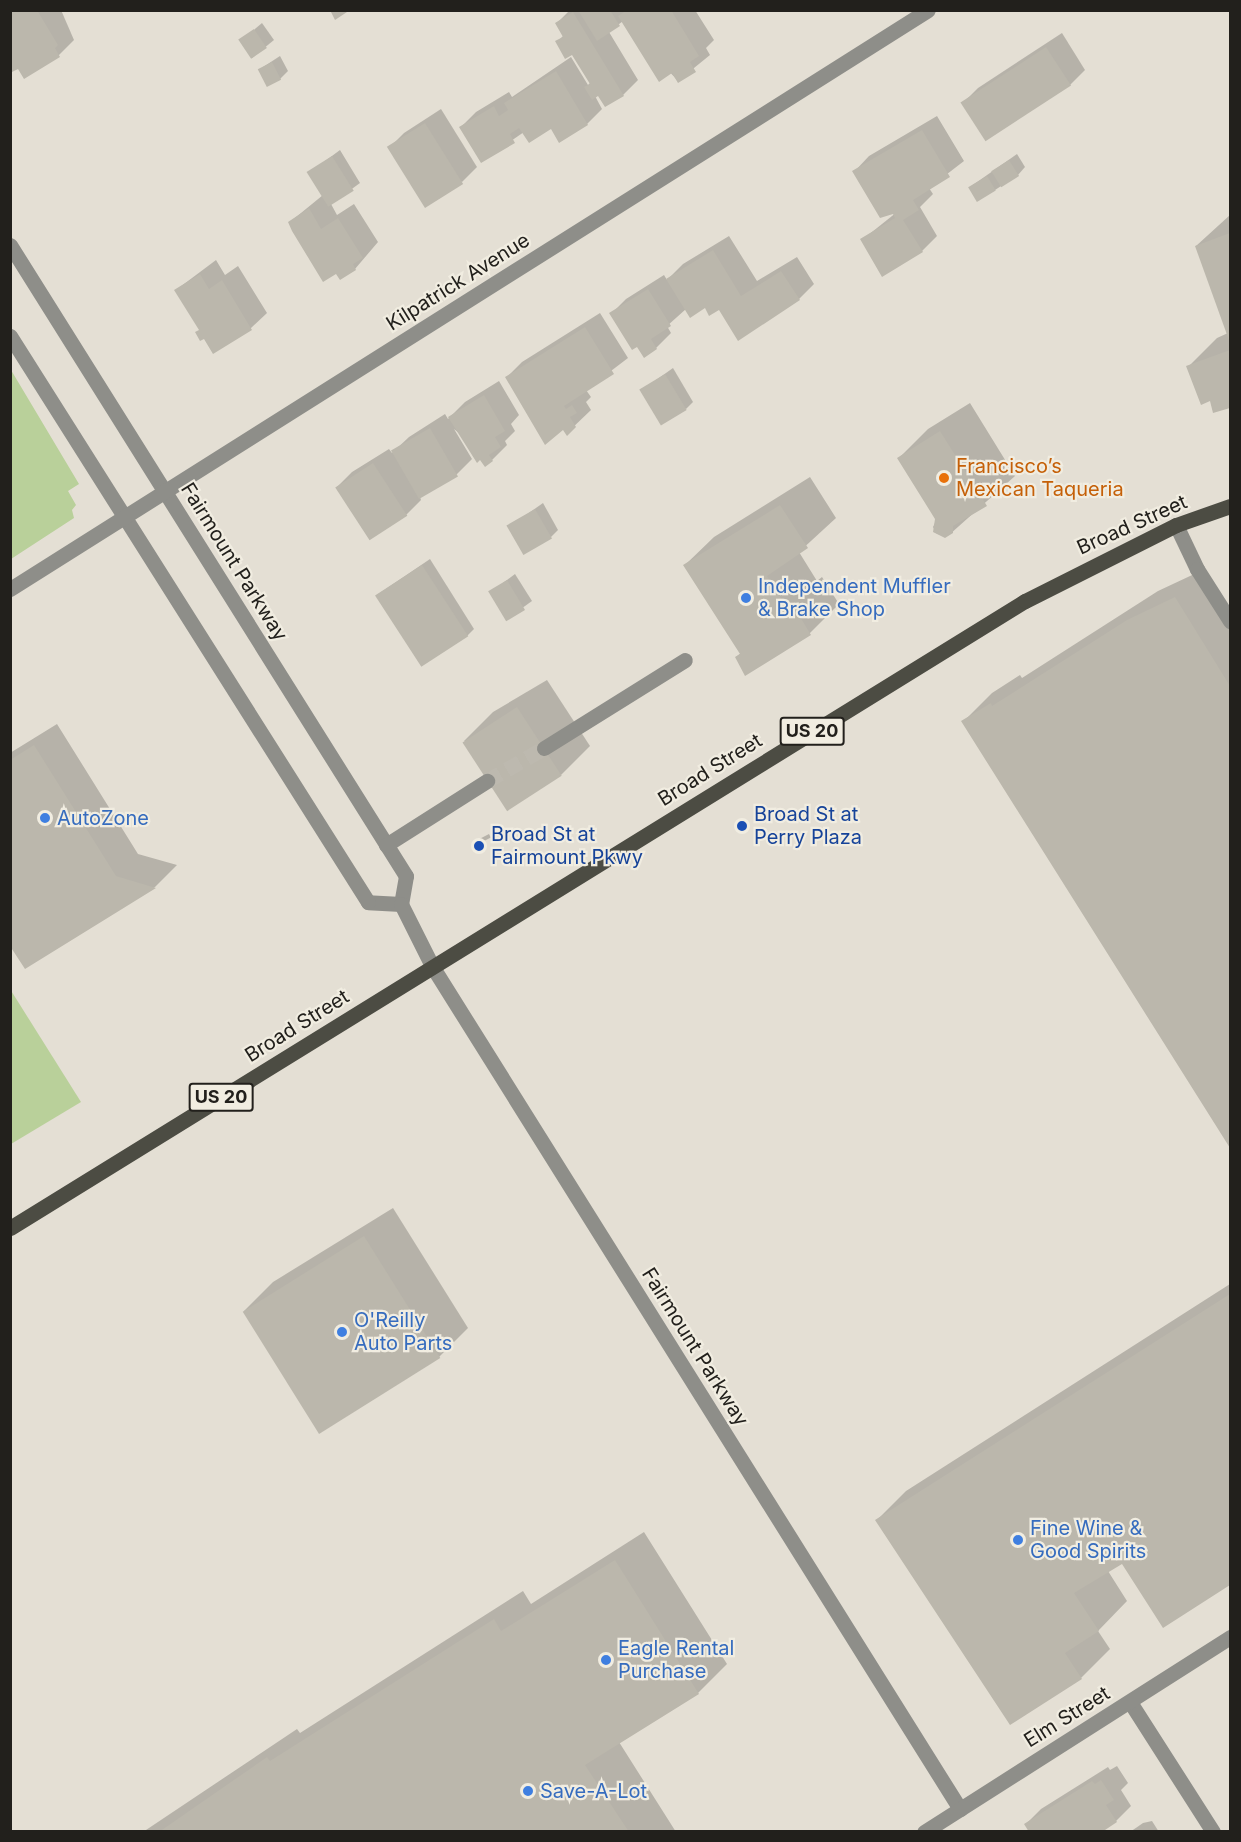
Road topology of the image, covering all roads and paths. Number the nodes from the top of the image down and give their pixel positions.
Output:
1 (928, 10) edge
2 (10, 245) edge
3 (10, 336) edge
4 (165, 492) junction
5 (1230, 506) edge
6 (124, 518) junction
7 (1176, 525) junction
8 (10, 589) edge
9 (1230, 621) edge
10 (685, 660) dead end
11 (544, 748) tunnel mouth
12 (487, 781) tunnel mouth
13 (386, 844) junction
14 (401, 904) junction
15 (432, 966) junction
16 (10, 1228) edge
17 (1230, 1637) edge
18 (1130, 1702) junction
19 (960, 1809) junction
20 (924, 1832) edge
21 (1213, 1832) edge

1 - 4 street, Kilpatrick Avenue
2 - 4 street, Fairmount Parkway
3 - 6 street
4 - 6 street, Kilpatrick Avenue
4 - 13 street, Fairmount Parkway
5 - 7 main road, Broad Street / US 20
6 - 8 street, Kilpatrick Avenue
6 - 14 street
7 - 9 street
7 - 15 main road, Broad Street / US 20
10 - 11 street
12 - 13 street
13 - 14 street, Fairmount Parkway
14 - 15 street, Fairmount Parkway
15 - 16 main road, Broad Street / US 20
15 - 19 street, Fairmount Parkway
17 - 18 street, Elm Street
18 - 19 street, Elm Street
18 - 21 street
19 - 20 street, Elm Street

